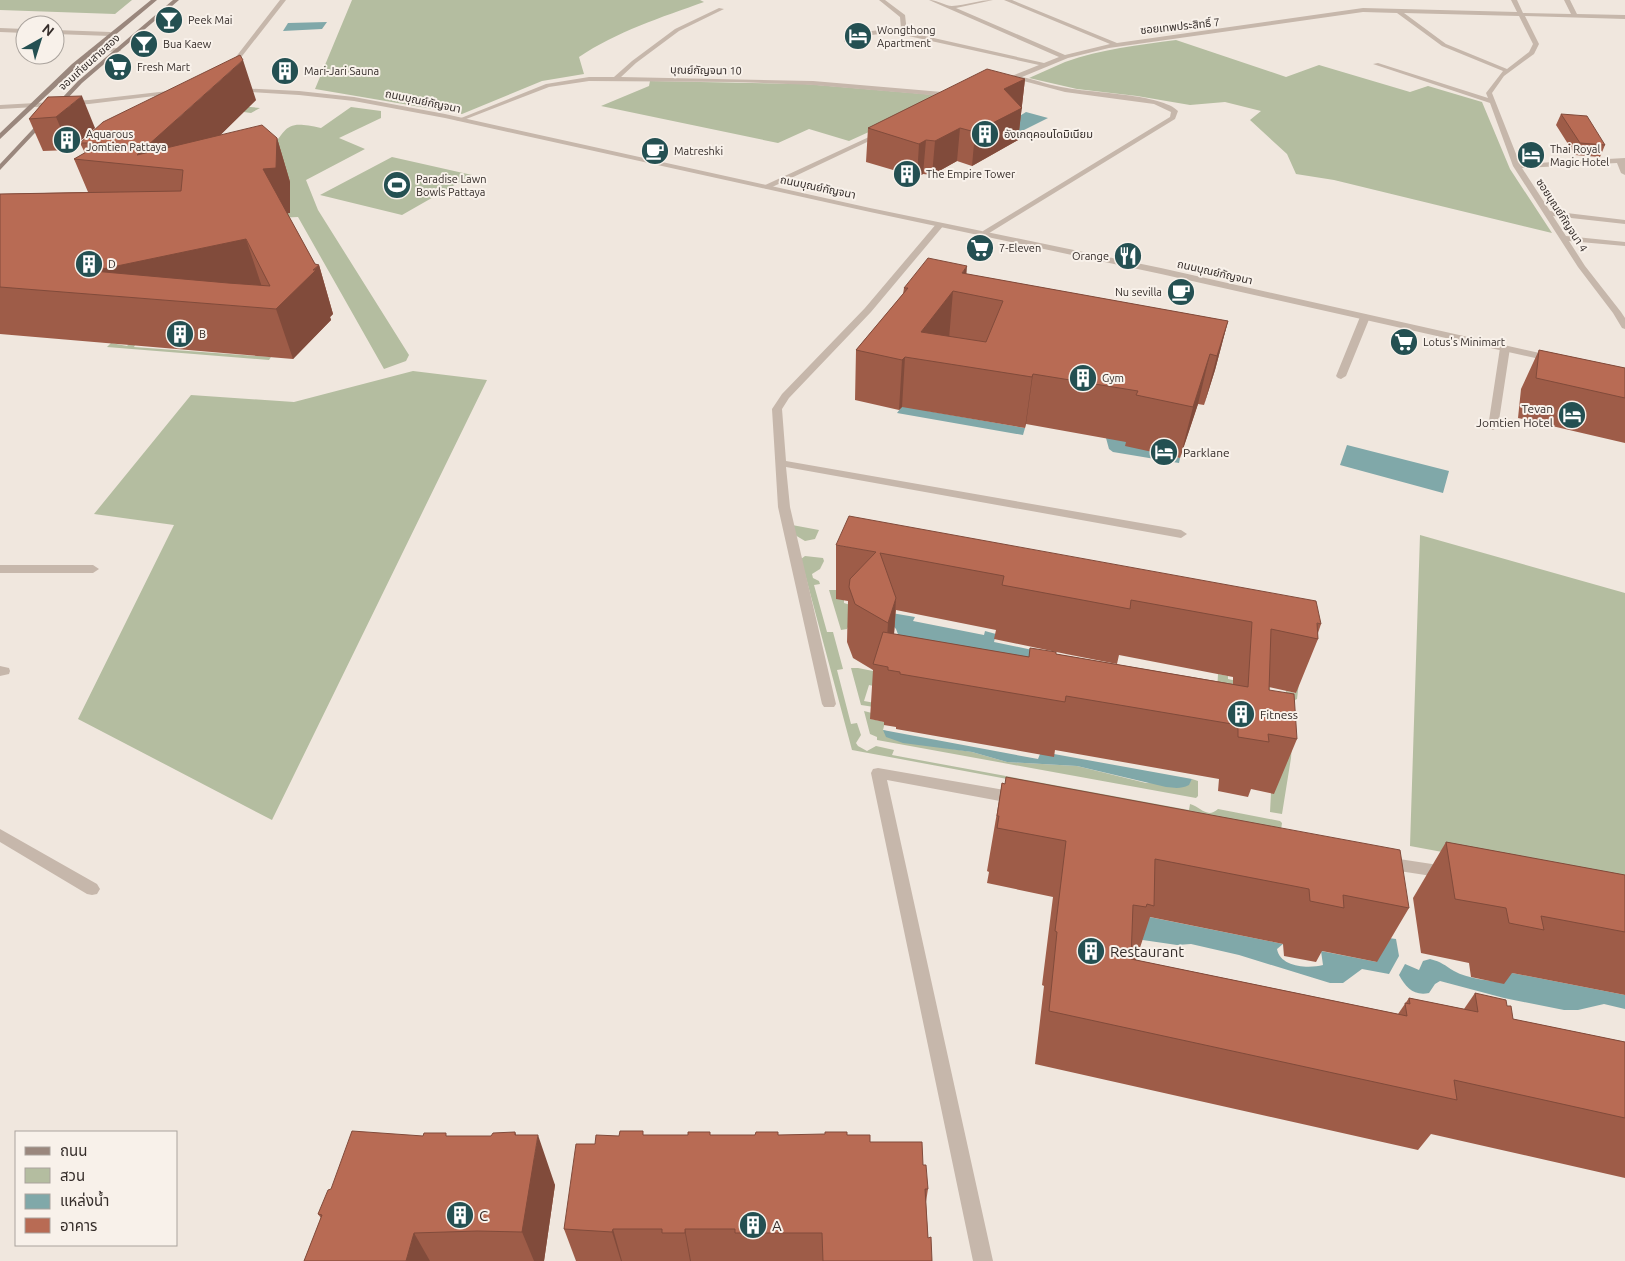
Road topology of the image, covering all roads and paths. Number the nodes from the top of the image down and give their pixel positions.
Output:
1 (154, 0) edge
2 (176, 0) edge
3 (282, 0) edge
4 (882, 0) edge
5 (932, 0) edge
6 (990, 0) edge
7 (1007, 0) edge
8 (1514, 0) edge
9 (1567, 0) edge
10 (949, 8) junction
11 (721, 9) dead end
12 (1398, 10) junction
13 (1522, 14) junction
14 (1575, 16) junction
15 (1625, 18) edge
16 (904, 29) junction
17 (0, 30) edge
18 (15, 31) edge
19 (65, 32) edge
20 (110, 34) junction
21 (846, 41) dead end
22 (1115, 44) junction
23 (118, 50) junction
24 (91, 51) junction
25 (1064, 57) junction
26 (1376, 64) dead end
27 (1046, 65) junction
28 (1507, 71) junction
29 (238, 73) dead end
30 (1016, 77) junction
31 (616, 79) junction
32 (991, 85) edge
33 (224, 90) edge
34 (183, 91) edge
35 (1492, 102) junction
36 (942, 104) edge
37 (58, 105) junction
38 (31, 106) junction
39 (0, 107) edge
40 (459, 120) junction
41 (887, 131) edge
42 (0, 137) edge
43 (1622, 160) edge
44 (1516, 166) junction
45 (0, 168) edge
46 (1625, 173) edge
47 (765, 187) junction
48 (1548, 213) junction
49 (1625, 222) edge
50 (940, 225) junction
51 (986, 233) junction
52 (1564, 238) junction
53 (1625, 244) edge
54 (1365, 317) junction
55 (1625, 326) edge
56 (1505, 348) junction
57 (1560, 360) edge
58 (1341, 376) dead end
59 (1492, 427) dead end
60 (781, 463) junction
61 (1181, 534) dead end
62 (0, 569) edge
63 (93, 569) dead end
64 (829, 704) dead end
65 (1033, 801) edge
66 (0, 835) edge
67 (1375, 861) edge
68 (1461, 875) edge
69 (92, 889) dead end
70 (983, 1261) edge

1 - 20 main road, จอมเทียนสายสอง
2 - 23 main road, จอมเทียนสายสอง
3 - 29 street
4 - 16 street
5 - 10 street
6 - 10 street
7 - 22 street
8 - 13 street
9 - 14 street
10 - 25 street
11 - 31 street
12 - 13 street, ซอยเทพประสิทธิ์ 7
12 - 22 street, ซอยเทพประสิทธิ์ 7
12 - 28 street
13 - 14 street, ซอยเทพประสิทธิ์ 7
13 - 28 street
14 - 15 street, ซอยเทพประสิทธิ์ 7
16 - 21 street
16 - 27 street
17 - 18 street
19 - 20 street
20 - 24 main road, จอมเทียนสายสอง
22 - 25 street, ซอยเทพประสิทธิ์ 7
23 - 24 street
23 - 37 main road, จอมเทียนสายสอง
24 - 38 main road, จอมเทียนสายสอง
25 - 27 street, ซอยเทพประสิทธิ์ 7
26 - 35 street
27 - 30 street, ซอยเทพประสิทธิ์ 7
28 - 35 street
30 - 32 street, ซอยเทพประสิทธิ์ 7
30 - 51 street
31 - 36 street, บุณย์กัญจนา 10
31 - 40 street, บุณย์กัญจนา 10
33 - 40 street, ถนนบุณย์กัญจนา
34 - 37 street
35 - 44 street, ซอยบุณย์กัญจนา 4
37 - 38 street
37 - 45 main road, จอมเทียนสายสอง
38 - 39 street
38 - 42 main road, จอมเทียนสายสอง
40 - 47 street, ถนนบุณย์กัญจนา
41 - 47 street
43 - 44 street
43 - 46 street
44 - 48 street, ซอยบุณย์กัญจนา 4
47 - 50 street, ถนนบุณย์กัญจนา
48 - 49 street
48 - 52 street, ซอยบุณย์กัญจนา 4
50 - 51 street, ถนนบุณย์กัญจนา
50 - 60 street
51 - 54 street, ถนนบุณย์กัญจนา
52 - 53 street
52 - 55 street, ซอยบุณย์กัญจนา 4
54 - 56 street, ถนนบุณย์กัญจนา
54 - 58 street
56 - 57 street, ถนนบุณย์กัญจนา
56 - 59 street
60 - 61 street
60 - 64 street
62 - 63 street
65 - 70 street
66 - 69 street
67 - 68 street

